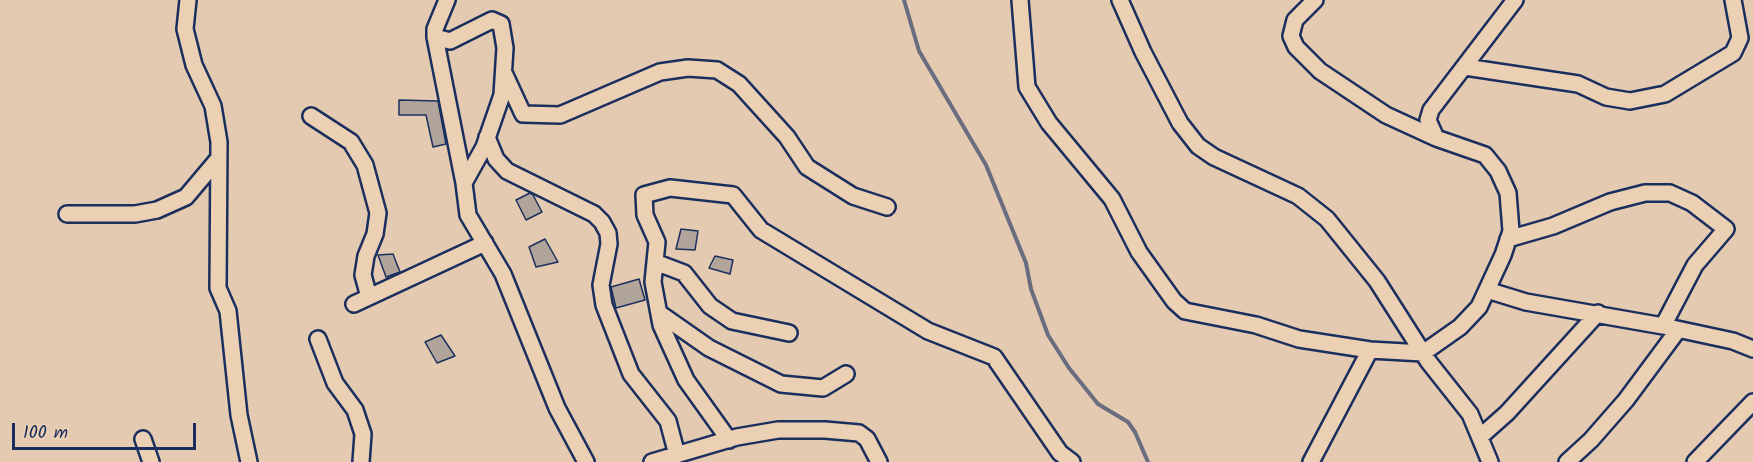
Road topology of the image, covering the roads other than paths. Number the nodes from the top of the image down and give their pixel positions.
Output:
1 (188, 0) edge
2 (447, 0) edge
3 (1020, 0) edge
4 (1120, 0) edge
5 (1315, 0) edge
6 (1515, 0) edge
7 (1733, 0) edge
8 (435, 37) junction
9 (1747, 40) edge
10 (1465, 67) junction
11 (503, 72) junction
12 (311, 116) dead end
13 (488, 137) junction
14 (1436, 138) junction
15 (219, 159) junction
16 (464, 183) junction
17 (887, 207) dead end
18 (67, 214) dead end
19 (1508, 238) junction
20 (485, 243) junction
21 (655, 262) junction
22 (1487, 290) junction
23 (369, 297) junction
24 (354, 304) dead end
25 (659, 313) junction
26 (1598, 313) junction
27 (1663, 326) junction
28 (1678, 330) junction
29 (789, 333) dead end
30 (318, 339) dead end
31 (1753, 349) edge
32 (1370, 350) junction
33 (1423, 353) junction
34 (846, 374) dead end
35 (1753, 402) edge
36 (1480, 437) junction
37 (143, 439) dead end
38 (729, 440) junction
39 (676, 455) junction
40 (701, 455) edge
41 (151, 462) edge
42 (249, 462) edge
43 (361, 462) edge
44 (586, 462) edge
45 (652, 462) edge
46 (879, 462) edge
47 (1072, 462) edge
48 (1311, 462) edge
49 (1490, 462) edge
50 (1567, 462) edge
51 (1695, 462) edge

1 - 15 street
2 - 8 street
3 - 32 street
4 - 33 street
5 - 14 street
6 - 10 street
7 - 9 street
8 - 11 street
8 - 16 street
9 - 10 street
10 - 14 street
11 - 13 street
11 - 17 street
12 - 23 street
13 - 16 street
13 - 39 street
14 - 19 street
15 - 18 street
15 - 42 street
16 - 20 street
19 - 22 street
19 - 27 street
20 - 23 street
20 - 44 street
21 - 25 street
21 - 29 street
21 - 47 street
22 - 26 street
22 - 33 street
23 - 24 street
25 - 34 street
25 - 38 street
26 - 27 street
26 - 36 street
27 - 28 street
28 - 31 street
28 - 50 street
30 - 43 street
32 - 33 street
32 - 48 street
33 - 36 street
35 - 51 street
36 - 49 street
37 - 41 street
38 - 40 street
38 - 46 street
39 - 40 street
39 - 45 street

